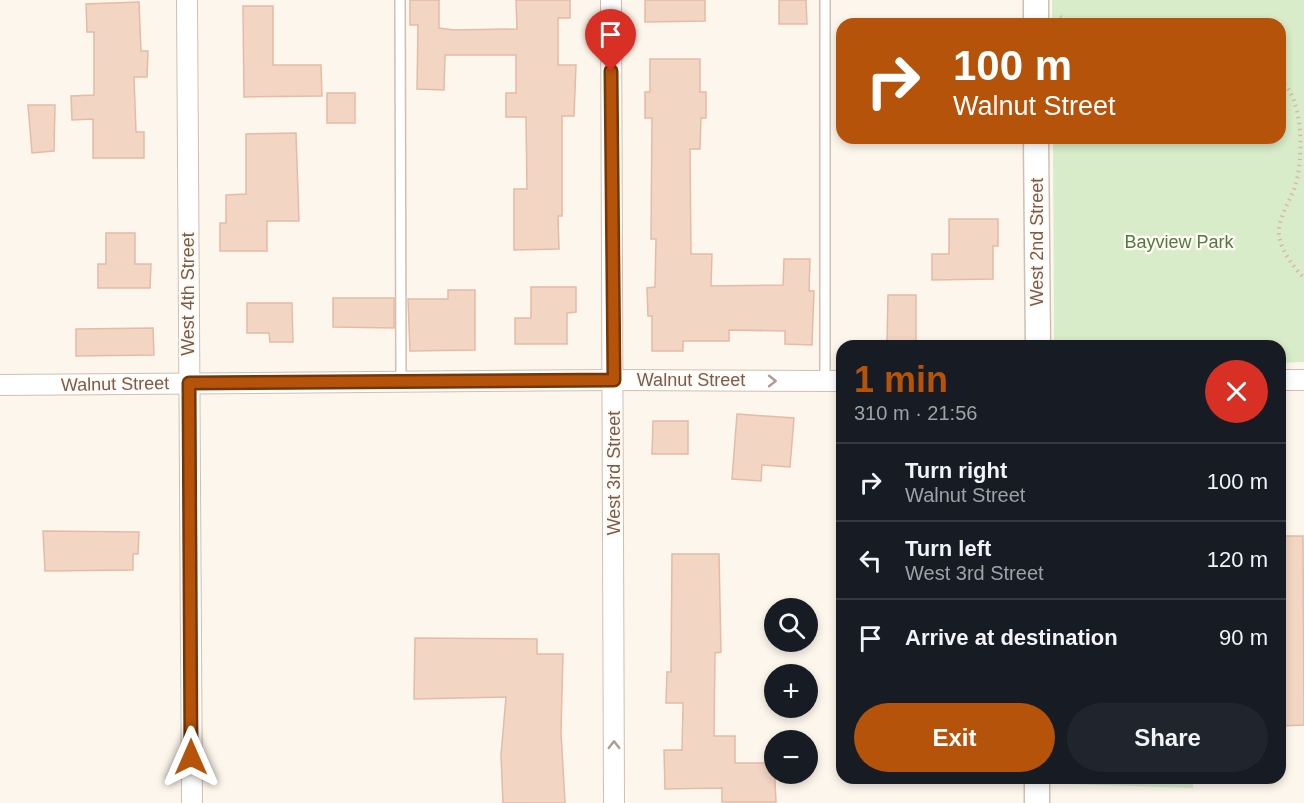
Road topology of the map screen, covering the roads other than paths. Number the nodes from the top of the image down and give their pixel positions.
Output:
1 (187, 0) edge
2 (400, 0) edge
3 (611, 0) edge
4 (825, 0) edge
5 (1036, 0) edge
6 (1036, 18) edge
7 (1036, 144) edge
8 (1038, 340) edge
9 (614, 380) junction
10 (1286, 380) edge
11 (1304, 380) edge
12 (401, 381) junction
13 (833, 381) edge
14 (189, 383) junction
15 (0, 385) edge
16 (1037, 784) edge
17 (192, 803) edge
18 (614, 803) edge
19 (1037, 803) edge

1 - 14 street, West 4th Street
2 - 12 lane
3 - 9 street, West 3rd Street
4 - 13 lane
5 - 6 street
7 - 8 street, West 2nd Street
9 - 12 street, Walnut Street
9 -> 13 street, Walnut Street
18 -> 9 street, West 3rd Street
10 - 11 street
12 - 14 street, Walnut Street
14 - 15 street, Walnut Street
14 - 17 street, West 4th Street
16 - 19 street

